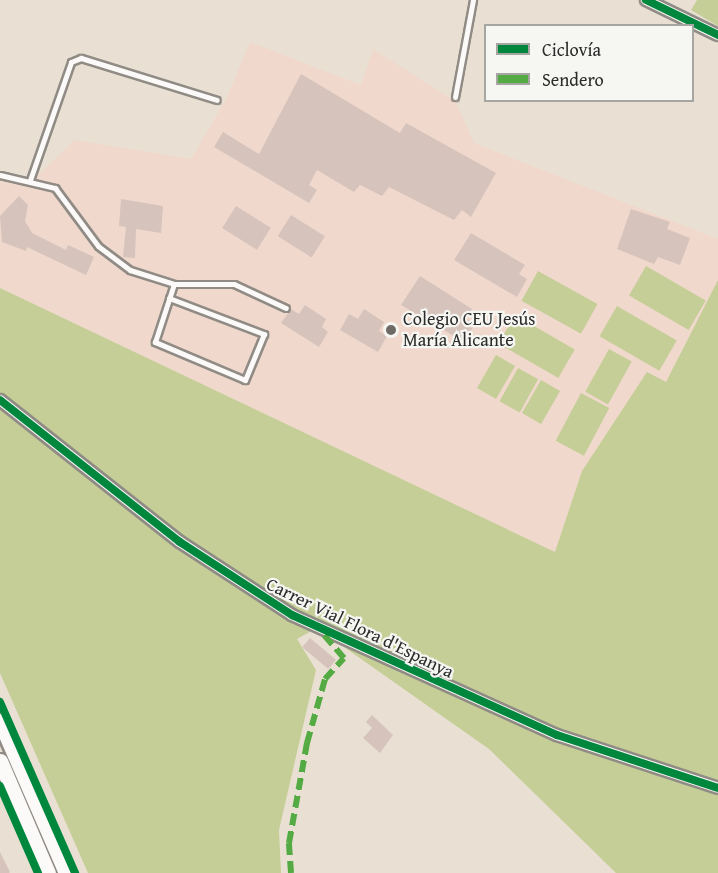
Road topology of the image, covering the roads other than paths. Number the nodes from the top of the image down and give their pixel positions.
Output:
1 (473, 0) edge
2 (646, 0) edge
3 (718, 34) edge
4 (455, 97) dead end
5 (217, 99) dead end
6 (0, 175) edge
7 (30, 180) junction
8 (174, 284) junction
9 (169, 298) junction
10 (286, 308) dead end
11 (0, 400) edge
12 (0, 721) edge
13 (0, 761) edge
14 (718, 788) edge
15 (48, 873) edge
16 (66, 873) edge

1 - 4 lane
2 - 3 street
5 - 7 lane
6 - 7 lane
7 - 8 lane
8 - 9 lane
8 - 10 lane
9 - 9 lane
11 - 14 street, Carrer Vial Flora d'Espanya
12 - 16 main road
13 - 15 main road

